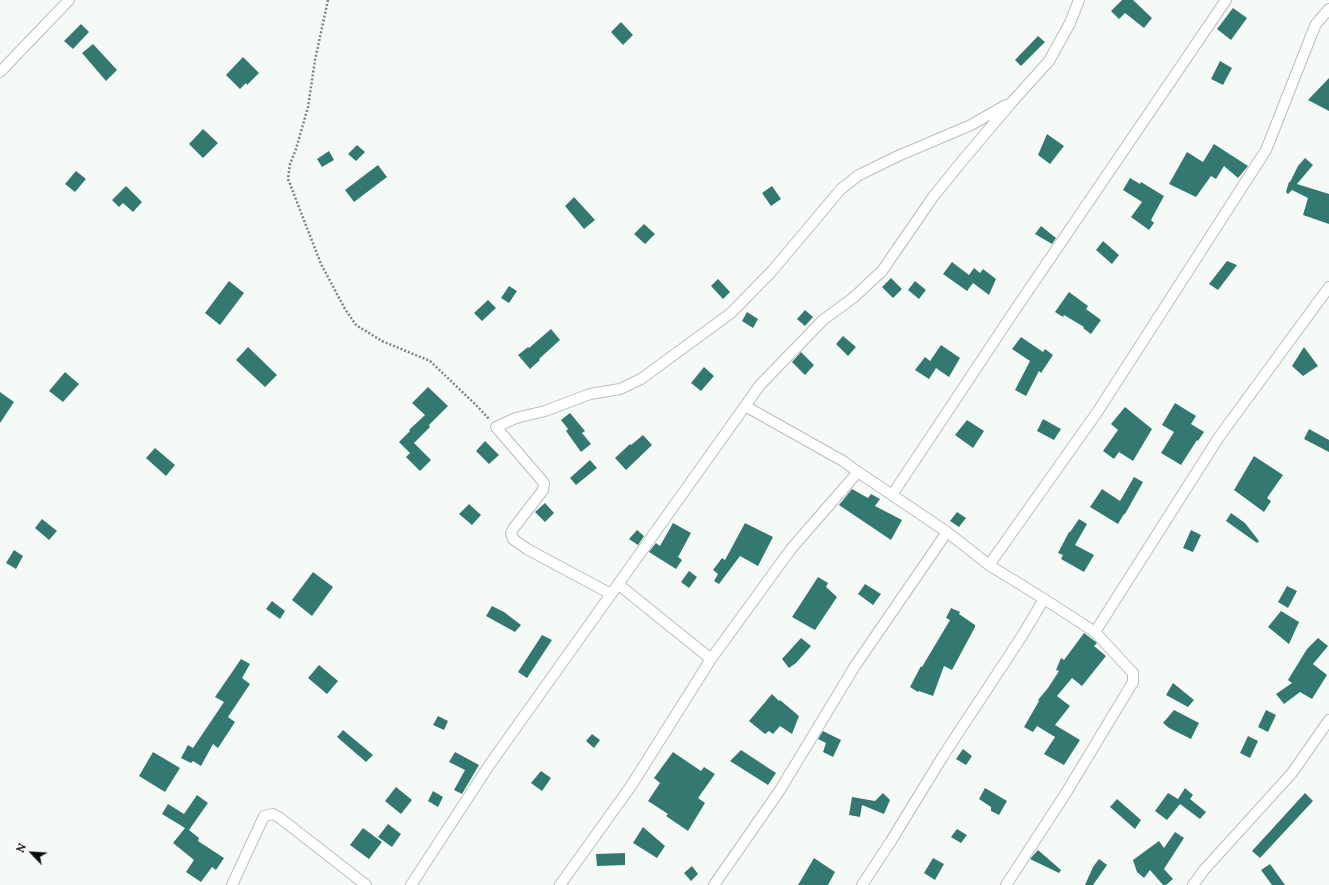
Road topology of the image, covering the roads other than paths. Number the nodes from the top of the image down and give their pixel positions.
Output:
1 (69, 0) edge
2 (1079, 0) edge
3 (1226, 0) edge
4 (1329, 9) edge
5 (0, 72) edge
6 (1012, 102) junction
7 (1329, 288) edge
8 (744, 406) junction
9 (858, 472) junction
10 (892, 494) junction
11 (947, 532) junction
12 (989, 565) junction
13 (618, 584) junction
14 (611, 594) junction
15 (1044, 599) junction
16 (1095, 632) junction
17 (711, 659) junction
18 (1329, 720) edge
19 (232, 885) edge
20 (366, 885) edge
21 (411, 885) edge
22 (560, 885) edge
23 (714, 885) edge
24 (862, 885) edge
25 (1006, 885) edge
26 (1193, 885) edge

1 - 5 street
2 - 6 street
3 - 10 street
4 - 12 street
6 - 8 street
6 - 14 street
7 - 16 street
8 - 9 street
8 - 13 street
9 - 10 street
9 - 17 street
10 - 11 street
11 - 12 street
11 - 23 street
12 - 15 street
13 - 14 street
13 - 17 street
14 - 21 street
15 - 16 street
15 - 24 street
16 - 25 street
17 - 22 street
18 - 26 street
19 - 20 street

